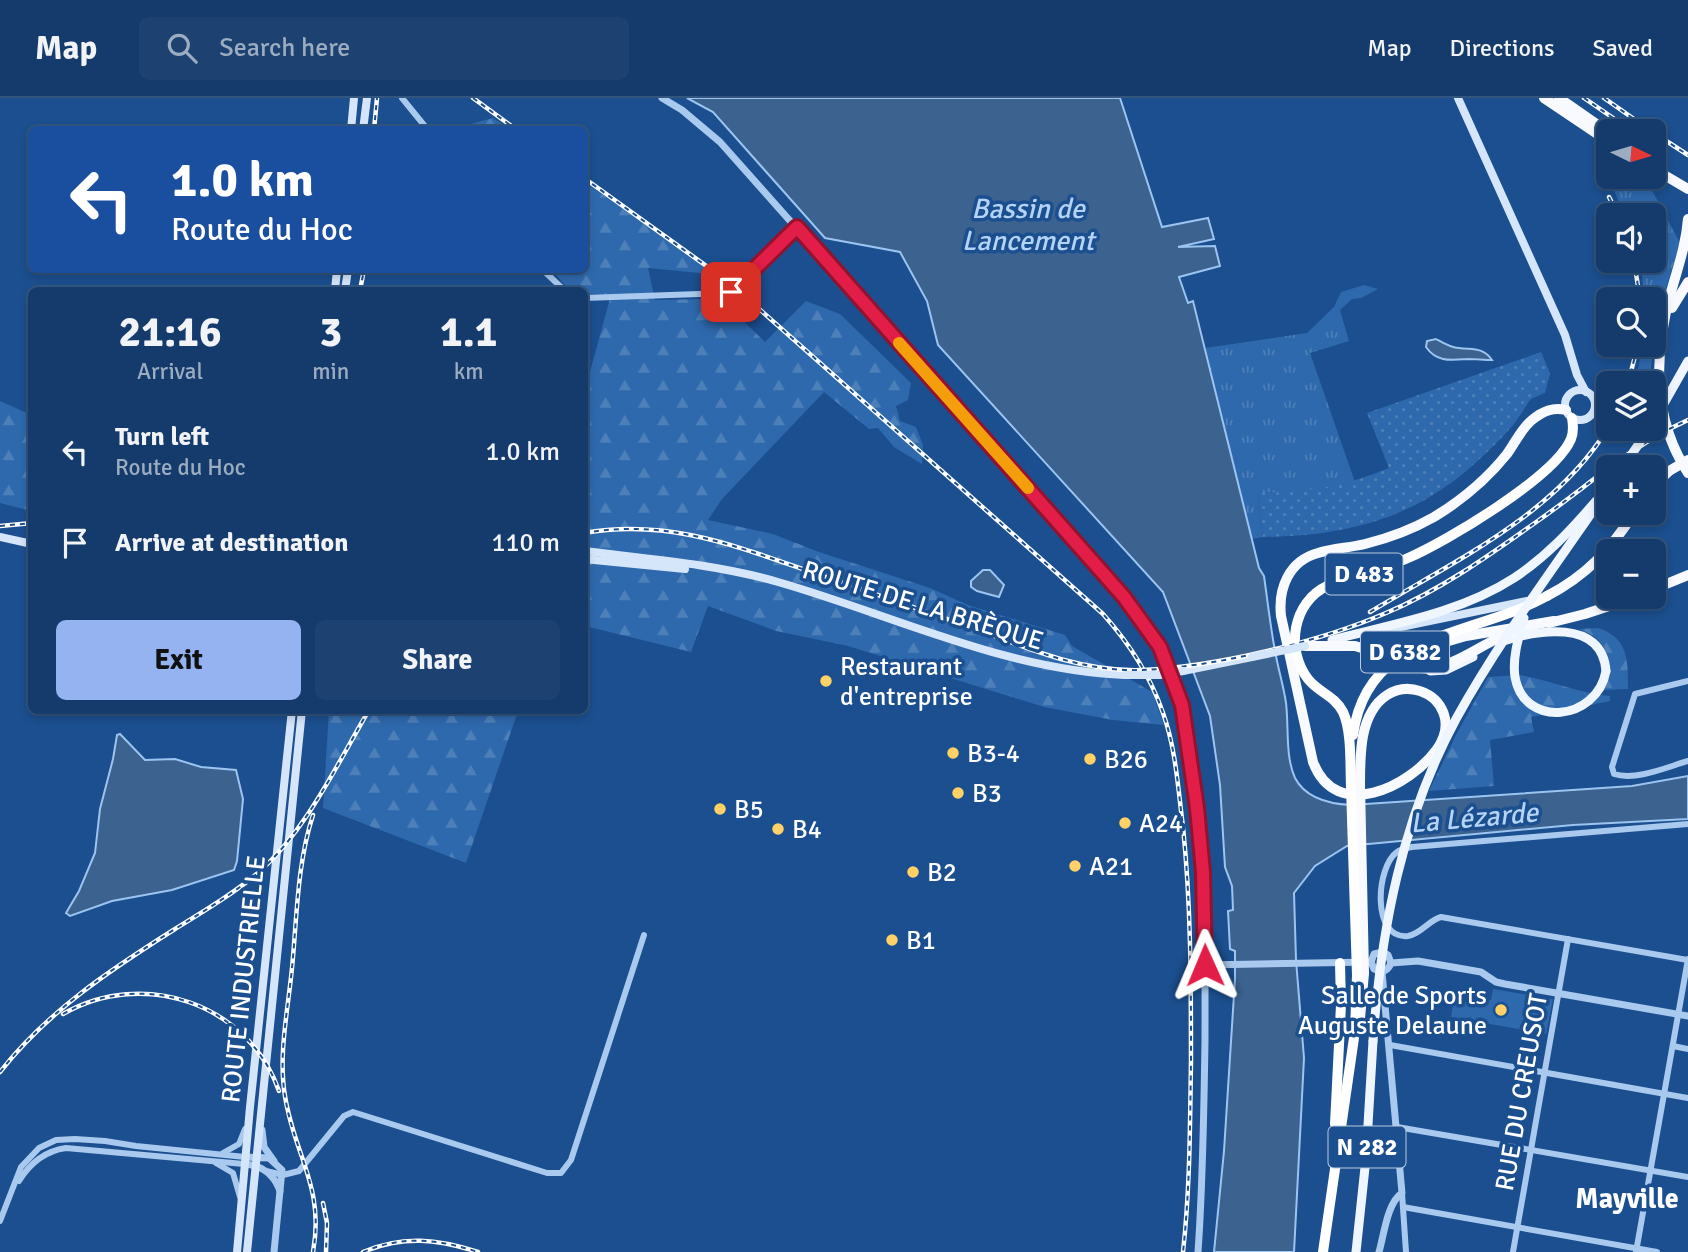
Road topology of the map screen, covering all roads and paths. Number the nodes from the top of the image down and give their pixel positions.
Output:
1 (354, 98) edge
2 (368, 98) edge
3 (402, 98) edge
4 (662, 98) edge
5 (1458, 98) edge
6 (1544, 98) edge
7 (1559, 98) edge
8 (1585, 122) junction
9 (351, 126) edge
10 (365, 126) edge
11 (425, 126) edge
12 (1596, 127) edge
13 (1596, 131) edge
14 (1666, 170) edge
15 (1666, 176) edge
16 (1688, 182) edge
17 (1688, 189) edge
18 (1688, 219) edge
19 (797, 227) junction
20 (546, 273) edge
21 (1688, 282) edge
22 (561, 287) edge
23 (588, 298) edge
24 (1666, 315) edge
25 (1666, 322) edge
26 (1659, 357) edge
27 (1688, 361) edge
28 (1577, 375) junction
29 (1573, 392) junction
30 (1586, 392) junction
31 (1666, 400) edge
32 (1569, 414) junction
33 (1688, 460) edge
34 (1688, 473) edge
35 (1666, 474) edge
36 (1596, 501) edge
37 (1596, 505) edge
38 (1626, 525) edge
39 (0, 537) edge
40 (28, 543) edge
41 (588, 552) edge
42 (588, 559) edge
43 (1688, 575) edge
44 (758, 577) junction
45 (1666, 584) edge
46 (1547, 596) junction
47 (1526, 609) junction
48 (1600, 609) edge
49 (1554, 621) junction
50 (1332, 640) junction
51 (1305, 646) junction
52 (1412, 666) junction
53 (1688, 681) edge
54 (292, 714) edge
55 (302, 714) edge
56 (1688, 761) edge
57 (1355, 786) junction
58 (1688, 824) edge
59 (644, 935) dead end
60 (1568, 939) junction
61 (1688, 960) edge
62 (1205, 962) junction
63 (1340, 962) junction
64 (1371, 962) junction
65 (1391, 963) junction
66 (1381, 972) junction
67 (1361, 974) junction
68 (1558, 993) junction
69 (1678, 1014) junction
70 (1688, 1016) edge
71 (1390, 1045) junction
72 (1673, 1046) junction
73 (1688, 1048) edge
74 (1544, 1073) junction
75 (1664, 1093) junction
76 (1688, 1098) edge
77 (250, 1107) junction
78 (260, 1115) junction
79 (1397, 1127) junction
80 (1531, 1149) junction
81 (214, 1157) junction
82 (245, 1160) junction
83 (255, 1161) junction
84 (275, 1161) junction
85 (1336, 1162) junction
86 (264, 1170) junction
87 (1651, 1170) junction
88 (283, 1175) junction
89 (1688, 1177) edge
90 (1402, 1193) junction
91 (280, 1195) junction
92 (241, 1203) junction
93 (1403, 1207) junction
94 (0, 1221) edge
95 (1517, 1227) junction
96 (1637, 1250) edge
97 (237, 1252) edge
98 (247, 1252) edge
99 (274, 1252) edge
100 (1198, 1252) edge
101 (1325, 1252) edge
102 (1356, 1252) edge
103 (1379, 1252) edge
104 (1406, 1252) edge
105 (1513, 1252) edge
106 (1657, 1252) edge

1 - 9 main road
2 - 10 main road
3 - 11 street
4 - 19 street
5 - 28 main road
6 - 8 highway
7 - 8 highway
8 - 12 highway
8 - 13 highway
14 - 16 highway
15 - 17 highway
18 - 24 highway
19 - 23 street
19 - 62 street
20 - 22 street
21 - 25 highway
26 - 34 highway
27 - 31 main road, bridge
28 - 29 main road
28 - 30 main road
29 - 30 main road
29 - 32 main road
30 - 32 main road
32 - 57 highway, D 483
32 - 57 highway
33 - 35 highway, bridge
36 - 50 main road, bridge
37 - 47 main road, N 282, bridge
38 - 46 highway, D 6382
39 - 40 main road
41 - 44 main road, ROUTE DE LA BRÈQUE
42 - 44 main road
43 - 45 highway
44 - 51 main road, ROUTE DE LA BRÈQUE, bridge
46 - 50 main road, ROUTE DE LA BRÈQUE
46 - 57 highway, D 6382
47 - 52 main road, bridge
47 - 102 main road, N 282, bridge
48 - 49 highway, D 6382
49 - 52 highway
49 - 57 highway, D 6382
50 - 51 main road, ROUTE DE LA BRÈQUE
51 - 52 highway, bridge
53 - 56 street
54 - 77 main road, ROUTE INDUSTRIELLE
55 - 78 main road, ROUTE INDUSTRIELLE
57 - 67 highway, D 6382, bridge
58 - 60 street
59 - 88 street
60 - 61 street
60 - 68 street, RUE DU CREUSOT
61 - 69 street
62 - 63 street
62 - 100 street
63 - 64 street
63 - 85 highway
64 - 65 street
64 - 66 street
65 - 66 street
65 - 68 street
66 - 71 street
67 - 85 highway, D 6382
67 - 101 highway, D 6382
68 - 69 street
68 - 74 street, RUE DU CREUSOT
69 - 70 street
69 - 72 street
71 - 74 street
71 - 79 street
72 - 73 street
72 - 75 street
74 - 75 street
74 - 80 street, RUE DU CREUSOT
75 - 76 street
75 - 87 street
77 - 81 street
77 - 82 main road, ROUTE INDUSTRIELLE
78 - 83 main road, ROUTE INDUSTRIELLE
78 - 84 street
79 - 80 street
79 - 90 street
80 - 87 street
80 - 95 street, RUE DU CREUSOT
81 - 82 street
81 - 92 street
81 - 94 street
82 - 83 street
82 - 92 main road, ROUTE INDUSTRIELLE
83 - 84 street
83 - 86 street
83 - 98 main road, ROUTE INDUSTRIELLE
84 - 88 street
85 - 101 highway, D 6382
86 - 88 street
86 - 91 street
87 - 89 street
87 - 96 street
88 - 91 street
90 - 93 street
90 - 103 street
91 - 99 street
92 - 97 main road, ROUTE INDUSTRIELLE
93 - 95 street
93 - 104 street
95 - 96 street
95 - 105 street, RUE DU CREUSOT
96 - 106 street

